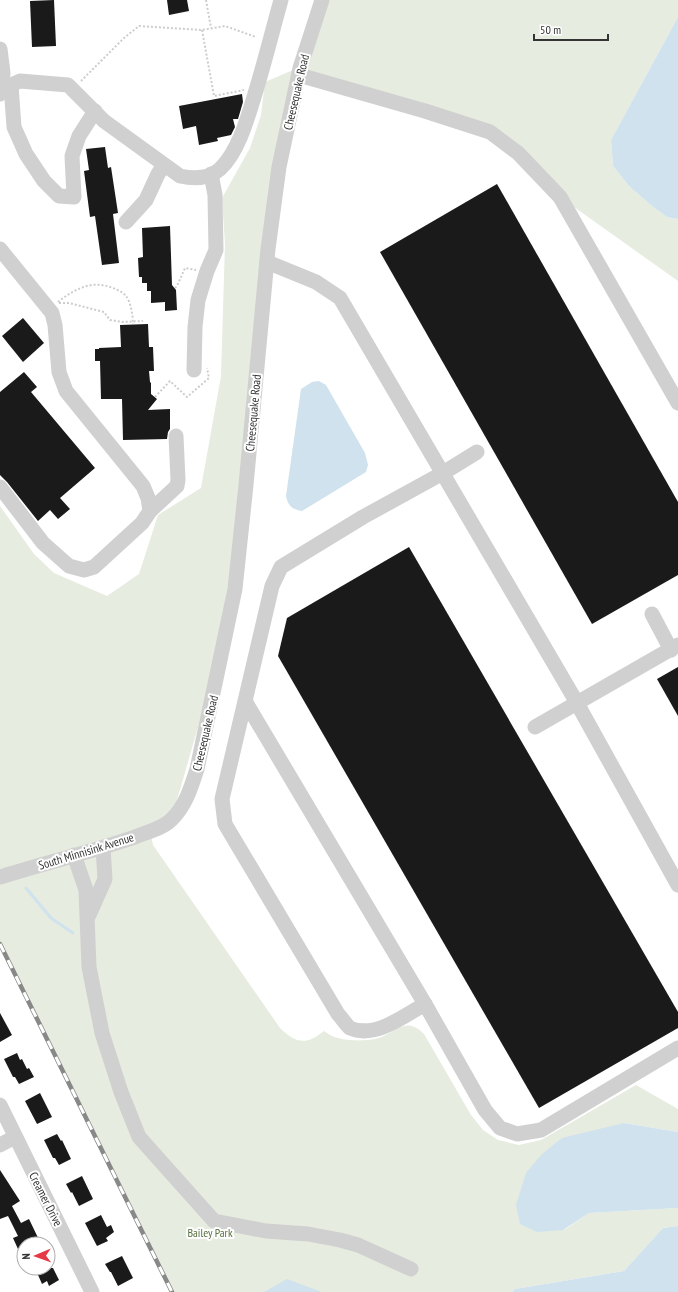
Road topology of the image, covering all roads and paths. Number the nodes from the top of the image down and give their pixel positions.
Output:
1 (206, 0) edge
2 (281, 0) edge
3 (322, 0) edge
4 (211, 28) junction
5 (202, 30) junction
6 (256, 37) dead end
7 (0, 49) edge
8 (298, 75) junction
9 (4, 89) edge
10 (251, 89) dead end
11 (73, 90) junction
12 (95, 112) junction
13 (164, 165) junction
14 (212, 174) junction
15 (126, 222) dead end
16 (0, 248) edge
17 (267, 262) junction
18 (200, 271) dead end
19 (175, 288) dead end
20 (142, 321) dead end
21 (133, 323) junction
22 (194, 370) dead end
23 (678, 403) edge
24 (176, 436) dead end
25 (477, 452) dead end
26 (443, 473) junction
27 (0, 487) edge
28 (150, 511) junction
29 (652, 614) dead end
30 (675, 647) edge
31 (245, 700) junction
32 (576, 703) junction
33 (535, 726) dead end
34 (171, 821) joint
35 (102, 848) junction
36 (74, 856) junction
37 (0, 877) edge
38 (678, 885) edge
39 (88, 917) junction
40 (425, 1004) junction
41 (678, 1048) edge
42 (0, 1105) edge
43 (15, 1138) junction
44 (0, 1145) edge
45 (411, 1269) dead end
46 (92, 1292) edge

1 - 4 path
2 - 14 street
3 - 8 street, Cheesequake Road
4 - 5 path
4 - 6 path
5 - 10 path
5 - 11 path
7 - 9 street
8 - 17 street, Cheesequake Road
8 - 23 street
9 - 11 street
9 - 12 street
11 - 12 street
12 - 13 street
13 - 14 street
13 - 15 street
14 - 22 street
16 - 28 street
17 - 26 street
17 - 34 street, Cheesequake Road
18 - 19 path
20 - 21 path
21 - 21 path
24 - 28 street
25 - 26 street
26 - 31 street
26 - 32 street
27 - 28 street
29 - 30 street
30 - 32 street
31 - 40 street
31 - 40 street
32 - 33 street
32 - 38 street
34 - 35 street, South Minnisink Avenue
35 - 36 street, South Minnisink Avenue
35 - 39 street
36 - 37 street, South Minnisink Avenue
36 - 39 street
39 - 45 street
40 - 41 street
42 - 43 street, Creamer Drive
43 - 44 street
43 - 46 street, Creamer Drive

